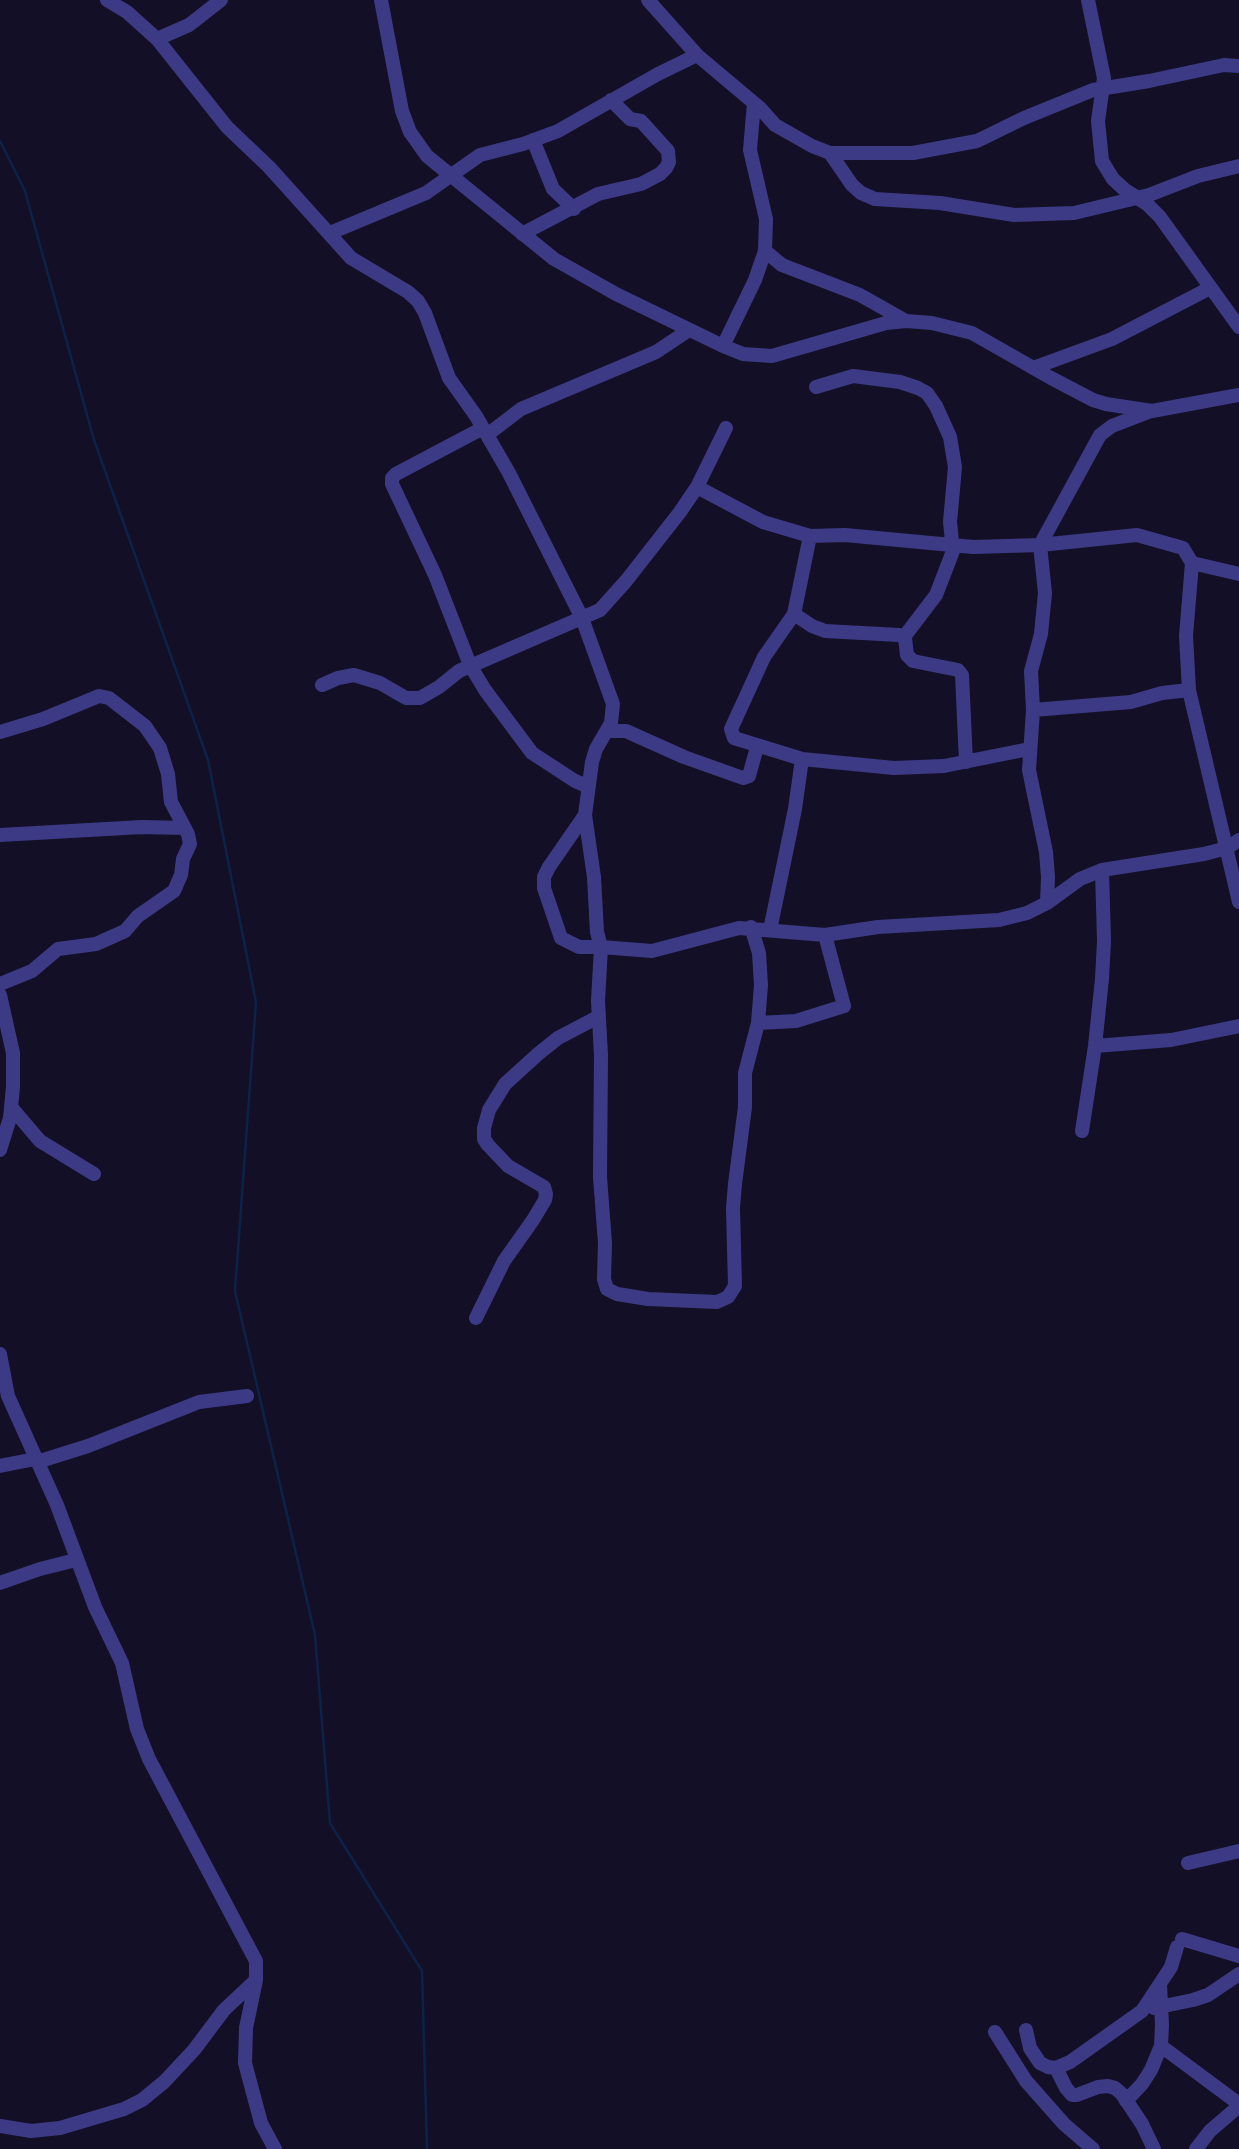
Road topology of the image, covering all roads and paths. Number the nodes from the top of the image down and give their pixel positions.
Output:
1 (107, 0) edge
2 (221, 0) edge
3 (381, 0) edge
4 (648, 0) edge
5 (1088, 0) edge
6 (157, 38) junction
7 (697, 55) junction
8 (1239, 66) edge
9 (1104, 87) junction
10 (611, 100) junction
11 (754, 103) junction
12 (533, 140) junction
13 (830, 153) junction
14 (1239, 166) edge
15 (452, 176) junction
16 (1136, 197) junction
17 (574, 209) junction
18 (330, 233) junction
19 (522, 234) junction
20 (765, 251) junction
21 (1210, 288) junction
22 (906, 321) junction
23 (1239, 327) edge
24 (689, 330) junction
25 (723, 346) junction
26 (1033, 368) junction
27 (816, 387) dead end
28 (1239, 395) edge
29 (1152, 411) junction
30 (726, 428) dead end
31 (485, 432) junction
32 (697, 487) junction
33 (810, 536) junction
34 (953, 545) junction
35 (1040, 545) junction
36 (1192, 563) junction
37 (1239, 574) edge
38 (794, 614) junction
39 (582, 618) junction
40 (904, 637) junction
41 (470, 665) junction
42 (322, 685) dead end
43 (1189, 690) junction
44 (1033, 710) junction
45 (607, 731) junction
46 (0, 732) edge
47 (757, 747) junction
48 (1029, 750) junction
49 (802, 759) junction
50 (966, 762) junction
51 (587, 786) junction
52 (585, 815) junction
53 (186, 828) junction
54 (0, 835) edge
55 (1233, 844) edge
56 (1102, 870) junction
57 (1239, 902) edge
58 (1047, 903) junction
59 (751, 928) junction
60 (770, 930) junction
61 (825, 935) junction
62 (601, 947) junction
63 (0, 984) edge
64 (0, 995) edge
65 (598, 1017) junction
66 (758, 1023) junction
67 (1239, 1026) edge
68 (9, 1035) junction
69 (1096, 1046) junction
70 (0, 1050) edge
71 (11, 1107) junction
72 (1082, 1131) dead end
73 (0, 1150) edge
74 (94, 1174) dead end
75 (477, 1318) dead end
76 (0, 1354) edge
77 (247, 1396) dead end
78 (36, 1461) junction
79 (0, 1466) edge
80 (76, 1560) junction
81 (0, 1583) edge
82 (1239, 1851) edge
83 (1188, 1863) dead end
84 (1239, 1956) edge
85 (1239, 1974) edge
86 (256, 1980) junction
87 (1160, 1984) junction
88 (1162, 2007) junction
89 (1142, 2011) junction
90 (1026, 2030) dead end
91 (995, 2032) dead end
92 (1161, 2046) junction
93 (1056, 2068) junction
94 (1126, 2101) junction
95 (1239, 2105) edge
96 (0, 2126) edge
97 (275, 2149) edge
98 (1093, 2149) edge
99 (1154, 2149) edge
100 (1196, 2149) edge

1 - 6 street
2 - 6 street
3 - 15 street
4 - 7 street
5 - 9 street
6 - 18 street
7 - 10 street
7 - 11 street
8 - 9 street
9 - 13 street
9 - 16 street
10 - 12 street
10 - 17 street
11 - 13 street
11 - 20 street
12 - 15 street
12 - 17 street
13 - 16 street
14 - 16 street
15 - 18 street
15 - 19 street
16 - 21 street
17 - 19 street
18 - 31 street
19 - 24 street
20 - 22 street
20 - 25 street
21 - 23 street
21 - 26 street
22 - 25 street
22 - 26 street
24 - 25 street
24 - 31 street
26 - 29 street
27 - 34 street
28 - 29 street
29 - 35 street
30 - 32 street
31 - 39 street
31 - 41 street
32 - 33 street
32 - 39 street
33 - 34 street
33 - 38 street
34 - 35 street
34 - 40 street
35 - 36 street
35 - 44 street
36 - 37 street
36 - 43 street
38 - 40 street
38 - 47 street
39 - 41 street
39 - 45 street
40 - 50 street
41 - 42 street
41 - 51 street
43 - 44 street
43 - 55 street
44 - 48 street
45 - 47 street
45 - 51 street
46 - 53 street
47 - 49 street
48 - 50 street
48 - 58 street
49 - 50 street
49 - 60 street
51 - 52 street
52 - 62 street
52 - 62 street
53 - 54 street
53 - 63 street
55 - 56 street
55 - 57 street
56 - 58 street
56 - 69 street
58 - 61 street
59 - 60 street
59 - 62 street
59 - 66 street
60 - 61 street
61 - 66 street
62 - 65 street
64 - 68 street
65 - 66 street
65 - 75 street
67 - 69 street
68 - 70 street
68 - 71 street
69 - 72 street
71 - 73 street
71 - 74 street
76 - 78 street
77 - 78 street
78 - 79 street
78 - 80 street
80 - 81 street
80 - 86 street
82 - 83 street
84 - 87 street
85 - 88 street
86 - 96 street
86 - 97 street
87 - 88 street
87 - 89 street
88 - 89 street
88 - 92 street
89 - 93 street
90 - 93 street
91 - 98 street
92 - 94 street
92 - 95 street
93 - 94 street
94 - 99 street
95 - 100 street

